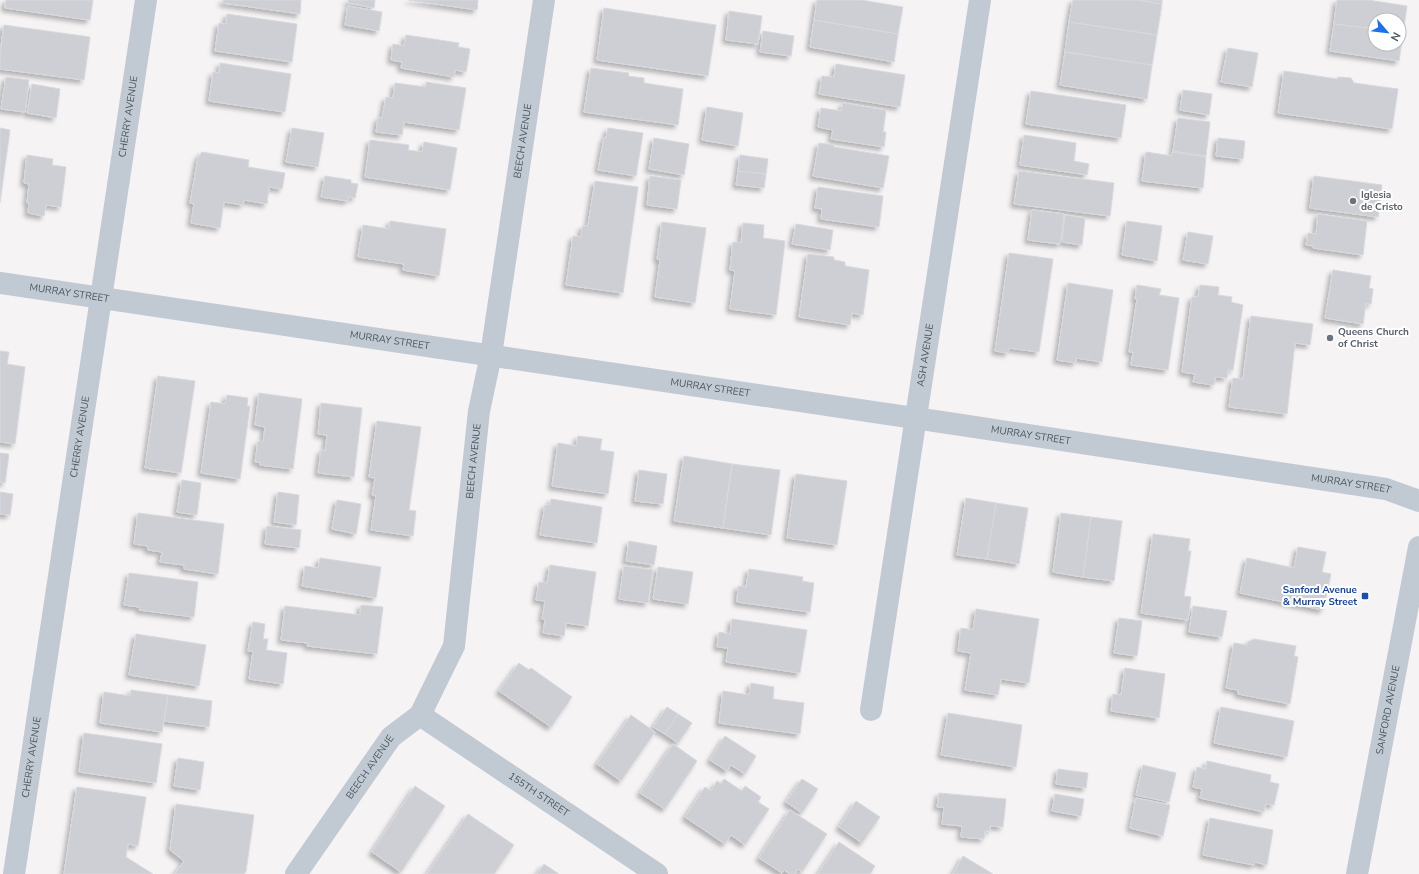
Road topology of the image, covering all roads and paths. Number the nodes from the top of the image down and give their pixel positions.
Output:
1 (146, 0) edge
2 (544, 0) edge
3 (980, 0) edge
4 (0, 283) edge
5 (102, 298) junction
6 (491, 355) junction
7 (916, 418) junction
8 (1419, 501) edge
9 (1419, 547) edge
10 (871, 710) dead end
11 (420, 715) junction
12 (14, 874) edge
13 (296, 874) edge
14 (657, 874) edge
15 (1357, 874) edge

1 - 5 street, CHERRY AVENUE
2 - 6 street, BEECH AVENUE
3 - 7 street, ASH AVENUE
4 - 5 street, MURRAY STREET
5 - 6 street, MURRAY STREET
5 - 12 street, CHERRY AVENUE
6 - 7 street, MURRAY STREET
6 - 11 street, BEECH AVENUE
7 - 8 street, MURRAY STREET
7 - 10 street, ASH AVENUE
9 - 15 street, SANFORD AVENUE
11 - 13 street, BEECH AVENUE
11 - 14 street, 155TH STREET

